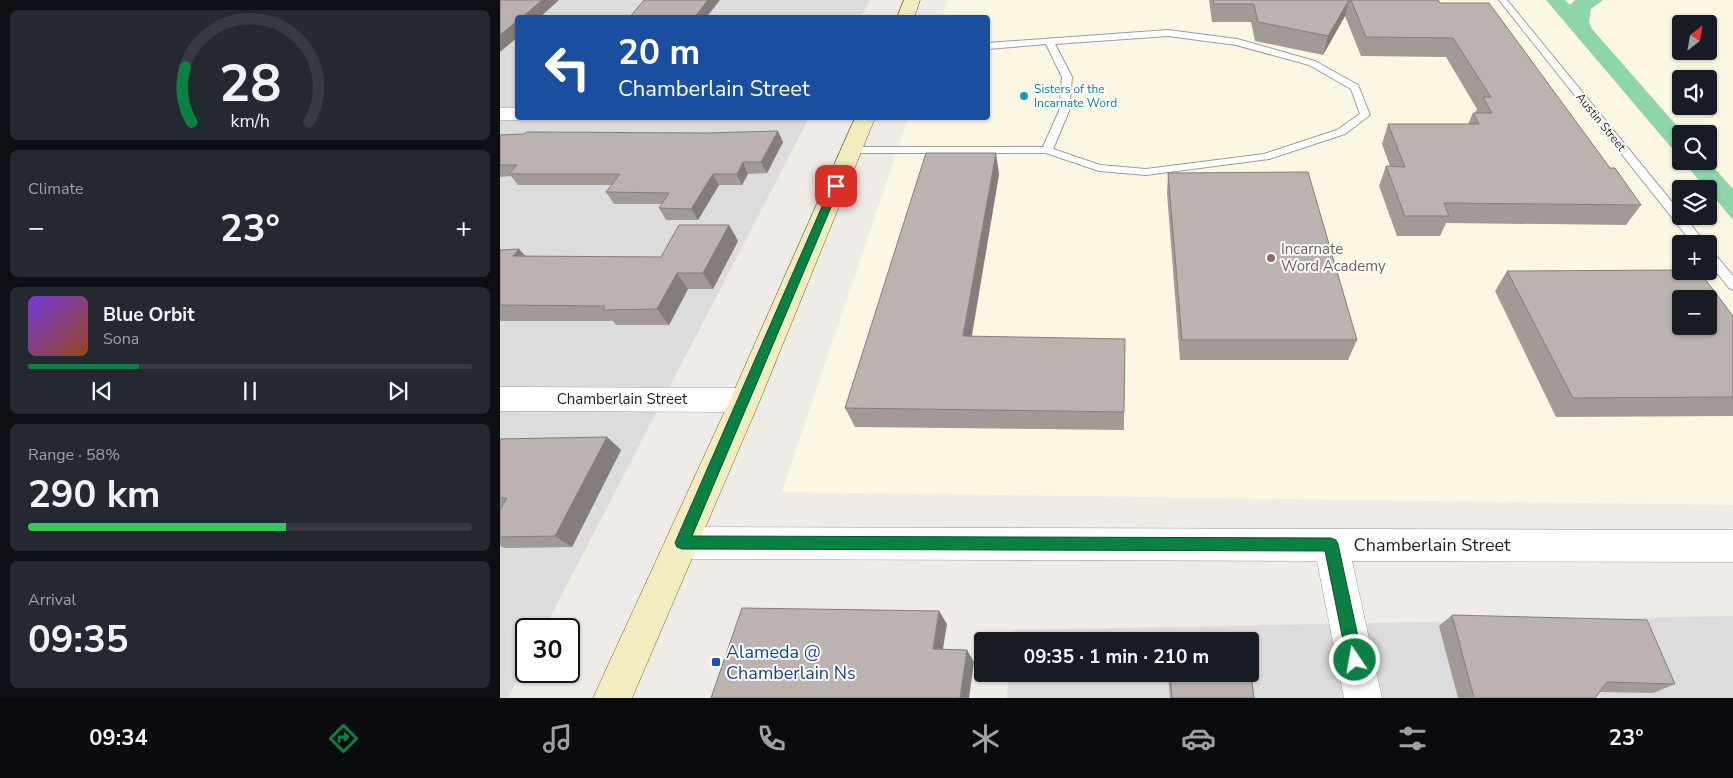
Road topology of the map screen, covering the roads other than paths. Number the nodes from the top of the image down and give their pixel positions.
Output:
1 (912, 0) edge
2 (1503, 0) edge
3 (906, 15) edge
4 (1050, 43) junction
5 (990, 46) edge
6 (500, 114) edge
7 (515, 114) edge
8 (864, 120) edge
9 (851, 150) junction
10 (1047, 150) junction
11 (1693, 235) edge
12 (1717, 265) edge
13 (1733, 285) edge
14 (500, 399) edge
15 (745, 400) junction
16 (682, 543) junction
17 (1331, 544) junction
18 (1733, 546) edge
19 (612, 698) edge
20 (1363, 698) edge

1 - 3 main road
2 - 11 lane, Austin Street
4 - 5 lane
4 - 10 lane
4 - 10 lane
6 - 7 street
8 - 9 main road
9 - 10 lane
9 - 15 main road
12 - 13 lane
14 - 15 street, Chamberlain Street
15 - 16 main road
16 - 17 street, Chamberlain Street
16 - 19 main road
17 - 18 street, Chamberlain Street
17 - 20 street

